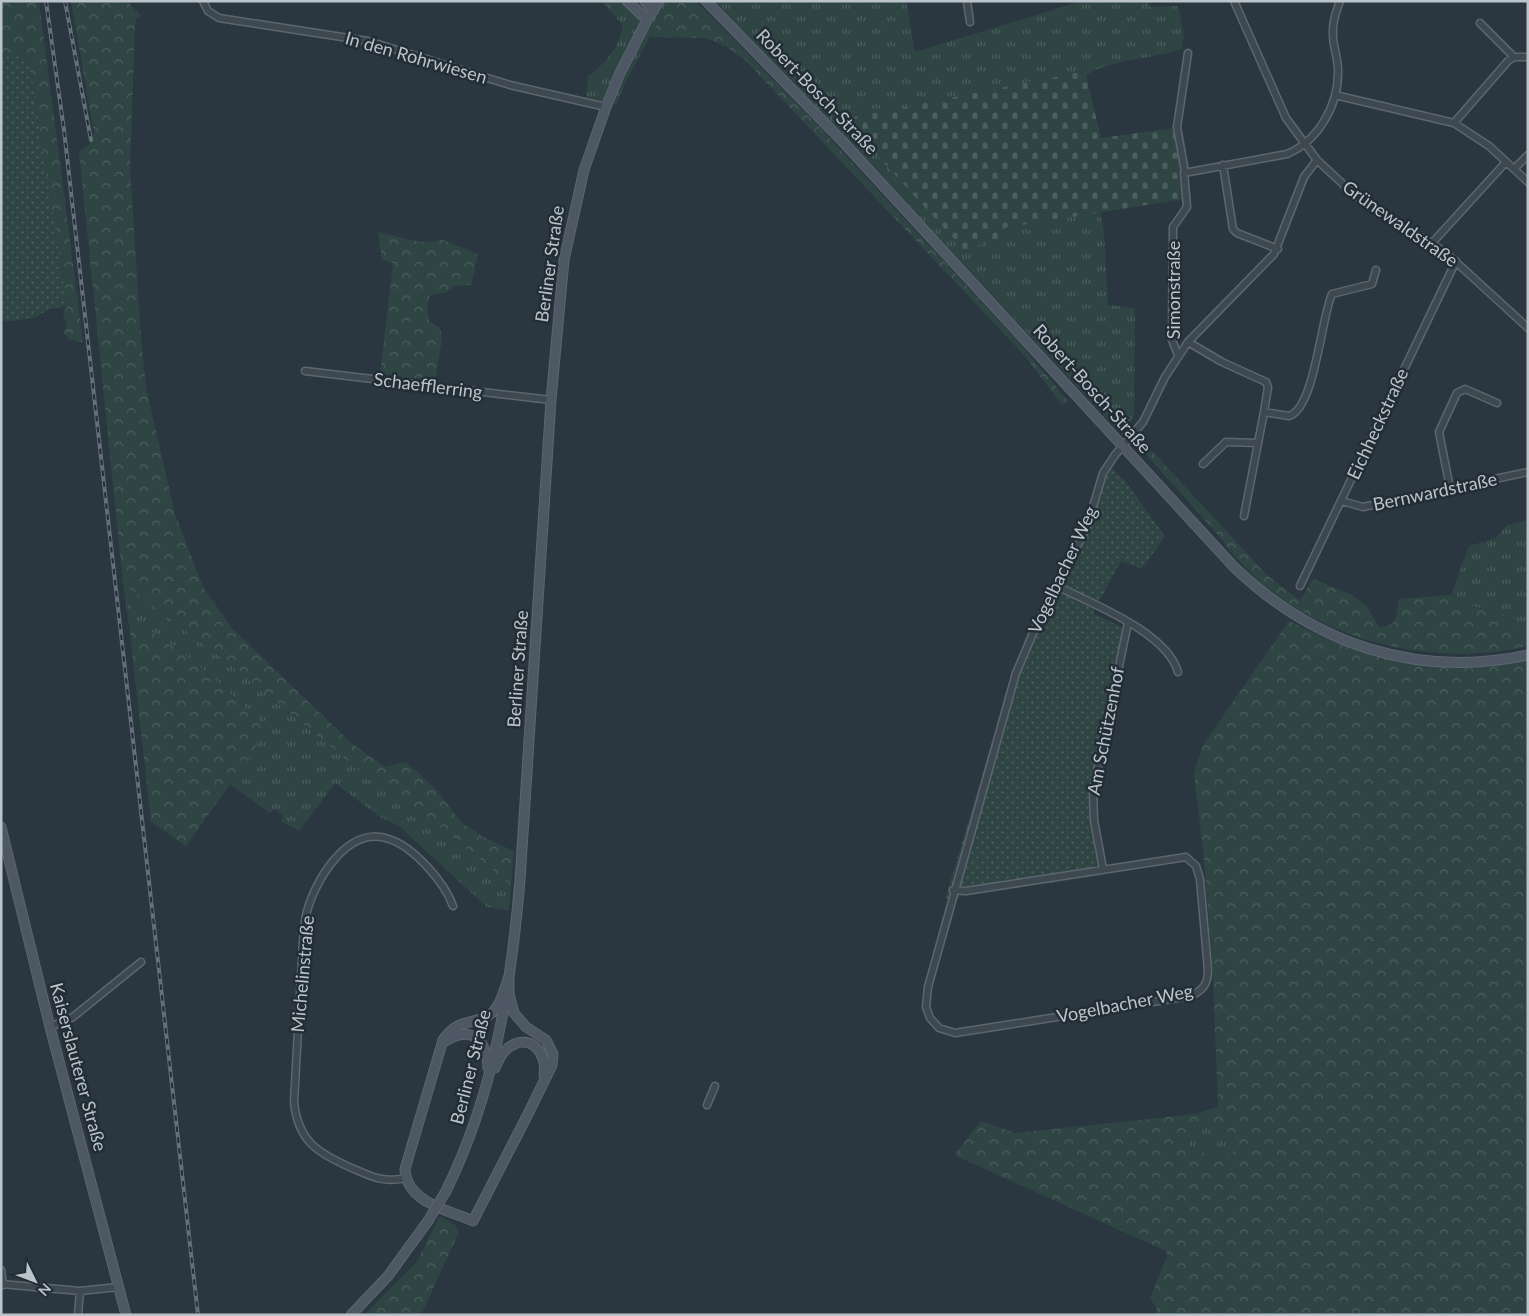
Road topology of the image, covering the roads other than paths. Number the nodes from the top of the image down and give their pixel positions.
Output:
1 (203, 1) edge
2 (627, 1) edge
3 (645, 1) edge
4 (659, 1) edge
5 (706, 1) edge
6 (967, 1) edge
7 (1234, 1) edge
8 (1340, 1) edge
9 (653, 11) junction
10 (647, 20) junction
11 (970, 22) dead end
12 (1480, 23) dead end
13 (1188, 53) dead end
14 (1514, 57) junction
15 (1528, 57) edge
16 (1335, 95) junction
17 (606, 107) junction
18 (1454, 123) junction
19 (1303, 145) junction
20 (1528, 155) edge
21 (1316, 160) junction
22 (1506, 162) junction
23 (1223, 165) junction
24 (1514, 169) junction
25 (1185, 172) junction
26 (1528, 182) edge
27 (1433, 242) junction
28 (1278, 248) junction
29 (1456, 261) junction
30 (1376, 270) dead end
31 (1528, 328) edge
32 (1188, 342) junction
33 (1178, 355) junction
34 (305, 371) dead end
35 (551, 400) junction
36 (1497, 403) dead end
37 (1264, 412) junction
38 (1256, 443) junction
39 (1122, 446) junction
40 (1203, 464) dead end
41 (1528, 472) edge
42 (1450, 488) junction
43 (1342, 501) junction
44 (1244, 516) dead end
45 (1057, 586) junction
46 (1300, 586) dead end
47 (1128, 623) junction
48 (1528, 655) edge
49 (1178, 672) dead end
50 (1, 826) edge
51 (1103, 869) junction
52 (953, 890) junction
53 (454, 906) dead end
54 (141, 962) dead end
55 (509, 976) junction
56 (50, 1027) junction
57 (438, 1051) junction
58 (542, 1084) junction
59 (715, 1086) dead end
60 (486, 1089) junction
61 (707, 1105) dead end
62 (405, 1178) junction
63 (1, 1270) edge
64 (2, 1285) edge
65 (118, 1287) junction
66 (80, 1291) junction
67 (78, 1315) edge
68 (126, 1315) edge
69 (351, 1315) edge

1 - 17 street, In den Rohrwiesen
2 - 10 street
3 - 9 street
4 - 9 street, Berliner Straße
5 - 39 street, Robert-Bosch-Straße
6 - 11 street
7 - 19 street, Grünewaldstraße
8 - 16 street
9 - 10 street, Berliner Straße
10 - 17 street, Berliner Straße
12 - 14 street
13 - 25 street, Simonstraße
14 - 15 street
14 - 18 street
16 - 18 street
16 - 19 street
17 - 35 street, Berliner Straße
18 - 22 street
19 - 21 street, Grünewaldstraße
19 - 23 street
20 - 24 street
21 - 27 street, Grünewaldstraße
21 - 28 street, Vogelbacher Weg
22 - 24 street
22 - 27 street
23 - 25 street
23 - 28 street
24 - 26 street
25 - 33 street, Simonstraße
27 - 29 street, Grünewaldstraße
28 - 32 street, Vogelbacher Weg
29 - 31 street, Grünewaldstraße
29 - 43 street, Eichheckstraße
30 - 37 street
32 - 33 street, Vogelbacher Weg
32 - 37 street
33 - 39 street, Vogelbacher Weg
34 - 35 street, Schaefflerring
35 - 55 street, Berliner Straße
36 - 42 street
37 - 38 street
38 - 40 street
38 - 44 street
39 - 45 street, Vogelbacher Weg
39 - 48 street, Robert-Bosch-Straße
41 - 42 street, Bernwardstraße
42 - 43 street, Bernwardstraße
43 - 46 street, Eichheckstraße
45 - 47 street
45 - 52 street, Vogelbacher Weg
47 - 49 street
47 - 51 street, Am Schützenhof
50 - 56 street, Kaiserslauterer Straße
51 - 52 street, Vogelbacher Weg
51 - 52 street, Vogelbacher Weg
53 - 62 street, Michelinstraße
54 - 56 street
55 - 57 street
55 - 58 street
55 - 60 street, Berliner Straße
56 - 65 street, Kaiserslauterer Straße
57 - 60 street
57 - 62 street
58 - 60 street
58 - 62 street
59 - 61 street
60 - 69 street, Berliner Straße, bridge
63 - 64 street
64 - 66 street
65 - 66 street
65 - 68 street, Kaiserslauterer Straße
66 - 67 street

